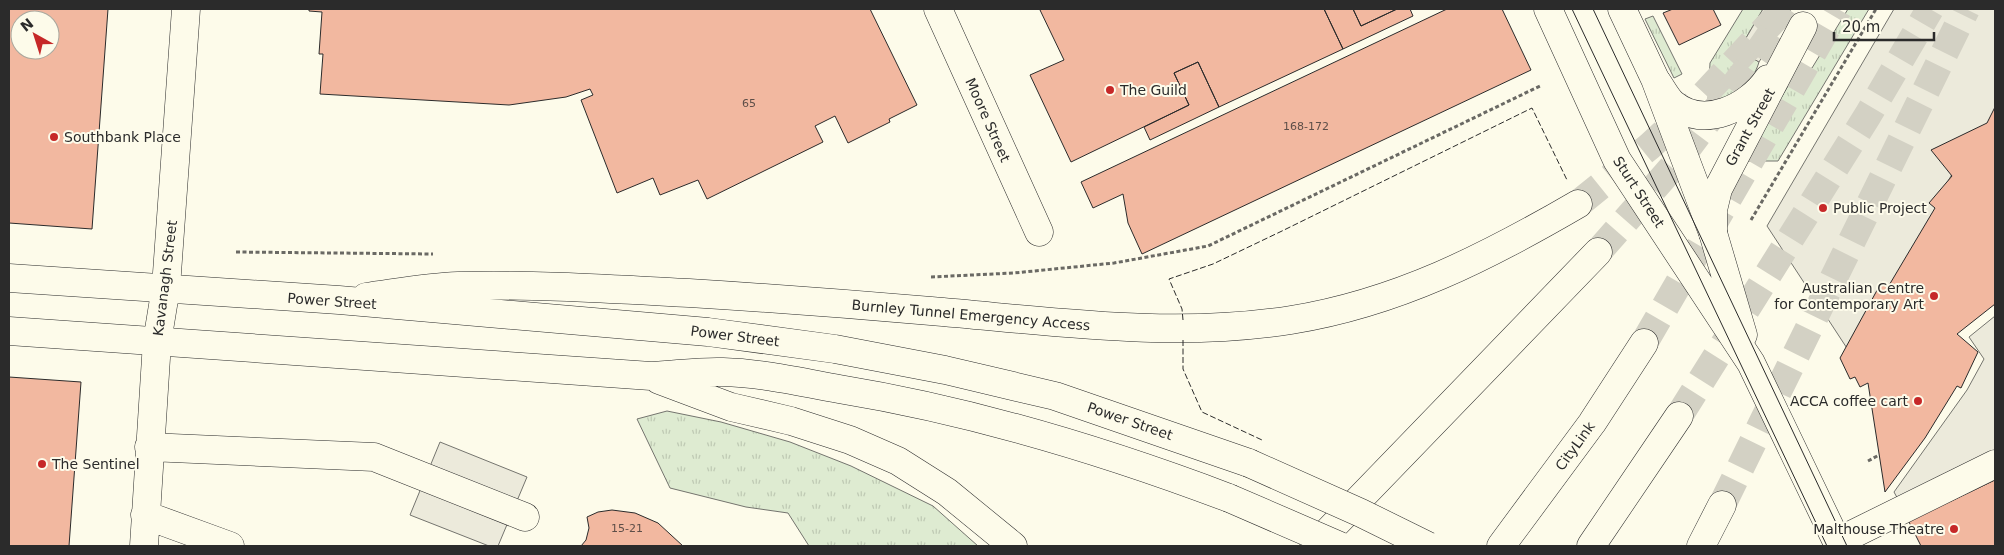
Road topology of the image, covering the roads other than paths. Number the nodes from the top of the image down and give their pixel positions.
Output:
1 (186, 9) edge
2 (938, 9) edge
3 (1548, 9) edge
4 (1622, 9) edge
5 (1809, 18) edge
6 (1654, 79) junction
7 (1578, 204) tunnel mouth
8 (1039, 232) dead end
9 (1713, 233) junction
10 (1598, 252) tunnel mouth
11 (9, 278) edge
12 (166, 287) junction
13 (339, 300) junction
14 (9, 331) edge
15 (157, 342) junction
16 (1644, 343) tunnel mouth
17 (1752, 363) junction
18 (651, 376) junction
19 (1679, 416) tunnel mouth
20 (150, 447) junction
21 (1995, 464) edge
22 (1722, 505) tunnel mouth
23 (145, 515) junction
24 (524, 517) dead end
25 (1838, 544) edge
26 (144, 546) edge
27 (230, 546) edge
28 (1014, 546) edge
29 (1314, 546) edge
30 (1340, 546) edge
31 (1428, 546) edge
32 (1501, 546) edge
33 (1590, 546) edge
34 (1701, 546) edge

1 - 12 main road, Kavanagh Street
2 - 8 main road, Moore Street
3 - 17 main road, Sturt Street
4 - 6 main road, Sturt Street
5 - 6 main road, Grant Street
5 - 9 main road, Grant Street
6 - 9 main road, Sturt Street
7 - 13 main road, Burnley Tunnel Emergency Access
9 - 17 main road, Sturt Street
10 - 29 main road
11 - 12 main road, Power Street
12 - 13 main road, Power Street
12 - 15 main road, Kavanagh Street
13 - 31 main road, Power Street, bridge
14 - 15 main road
15 - 18 main road
15 - 20 main road, Kavanagh Street
16 - 32 main road, CityLink
17 - 25 main road, Sturt Street
18 - 28 main road
18 - 30 main road, bridge
19 - 33 main road
20 - 23 main road, Kavanagh Street
20 - 24 main road
21 - 25 main road
22 - 34 main road
23 - 26 main road, Kavanagh Street
23 - 27 main road

